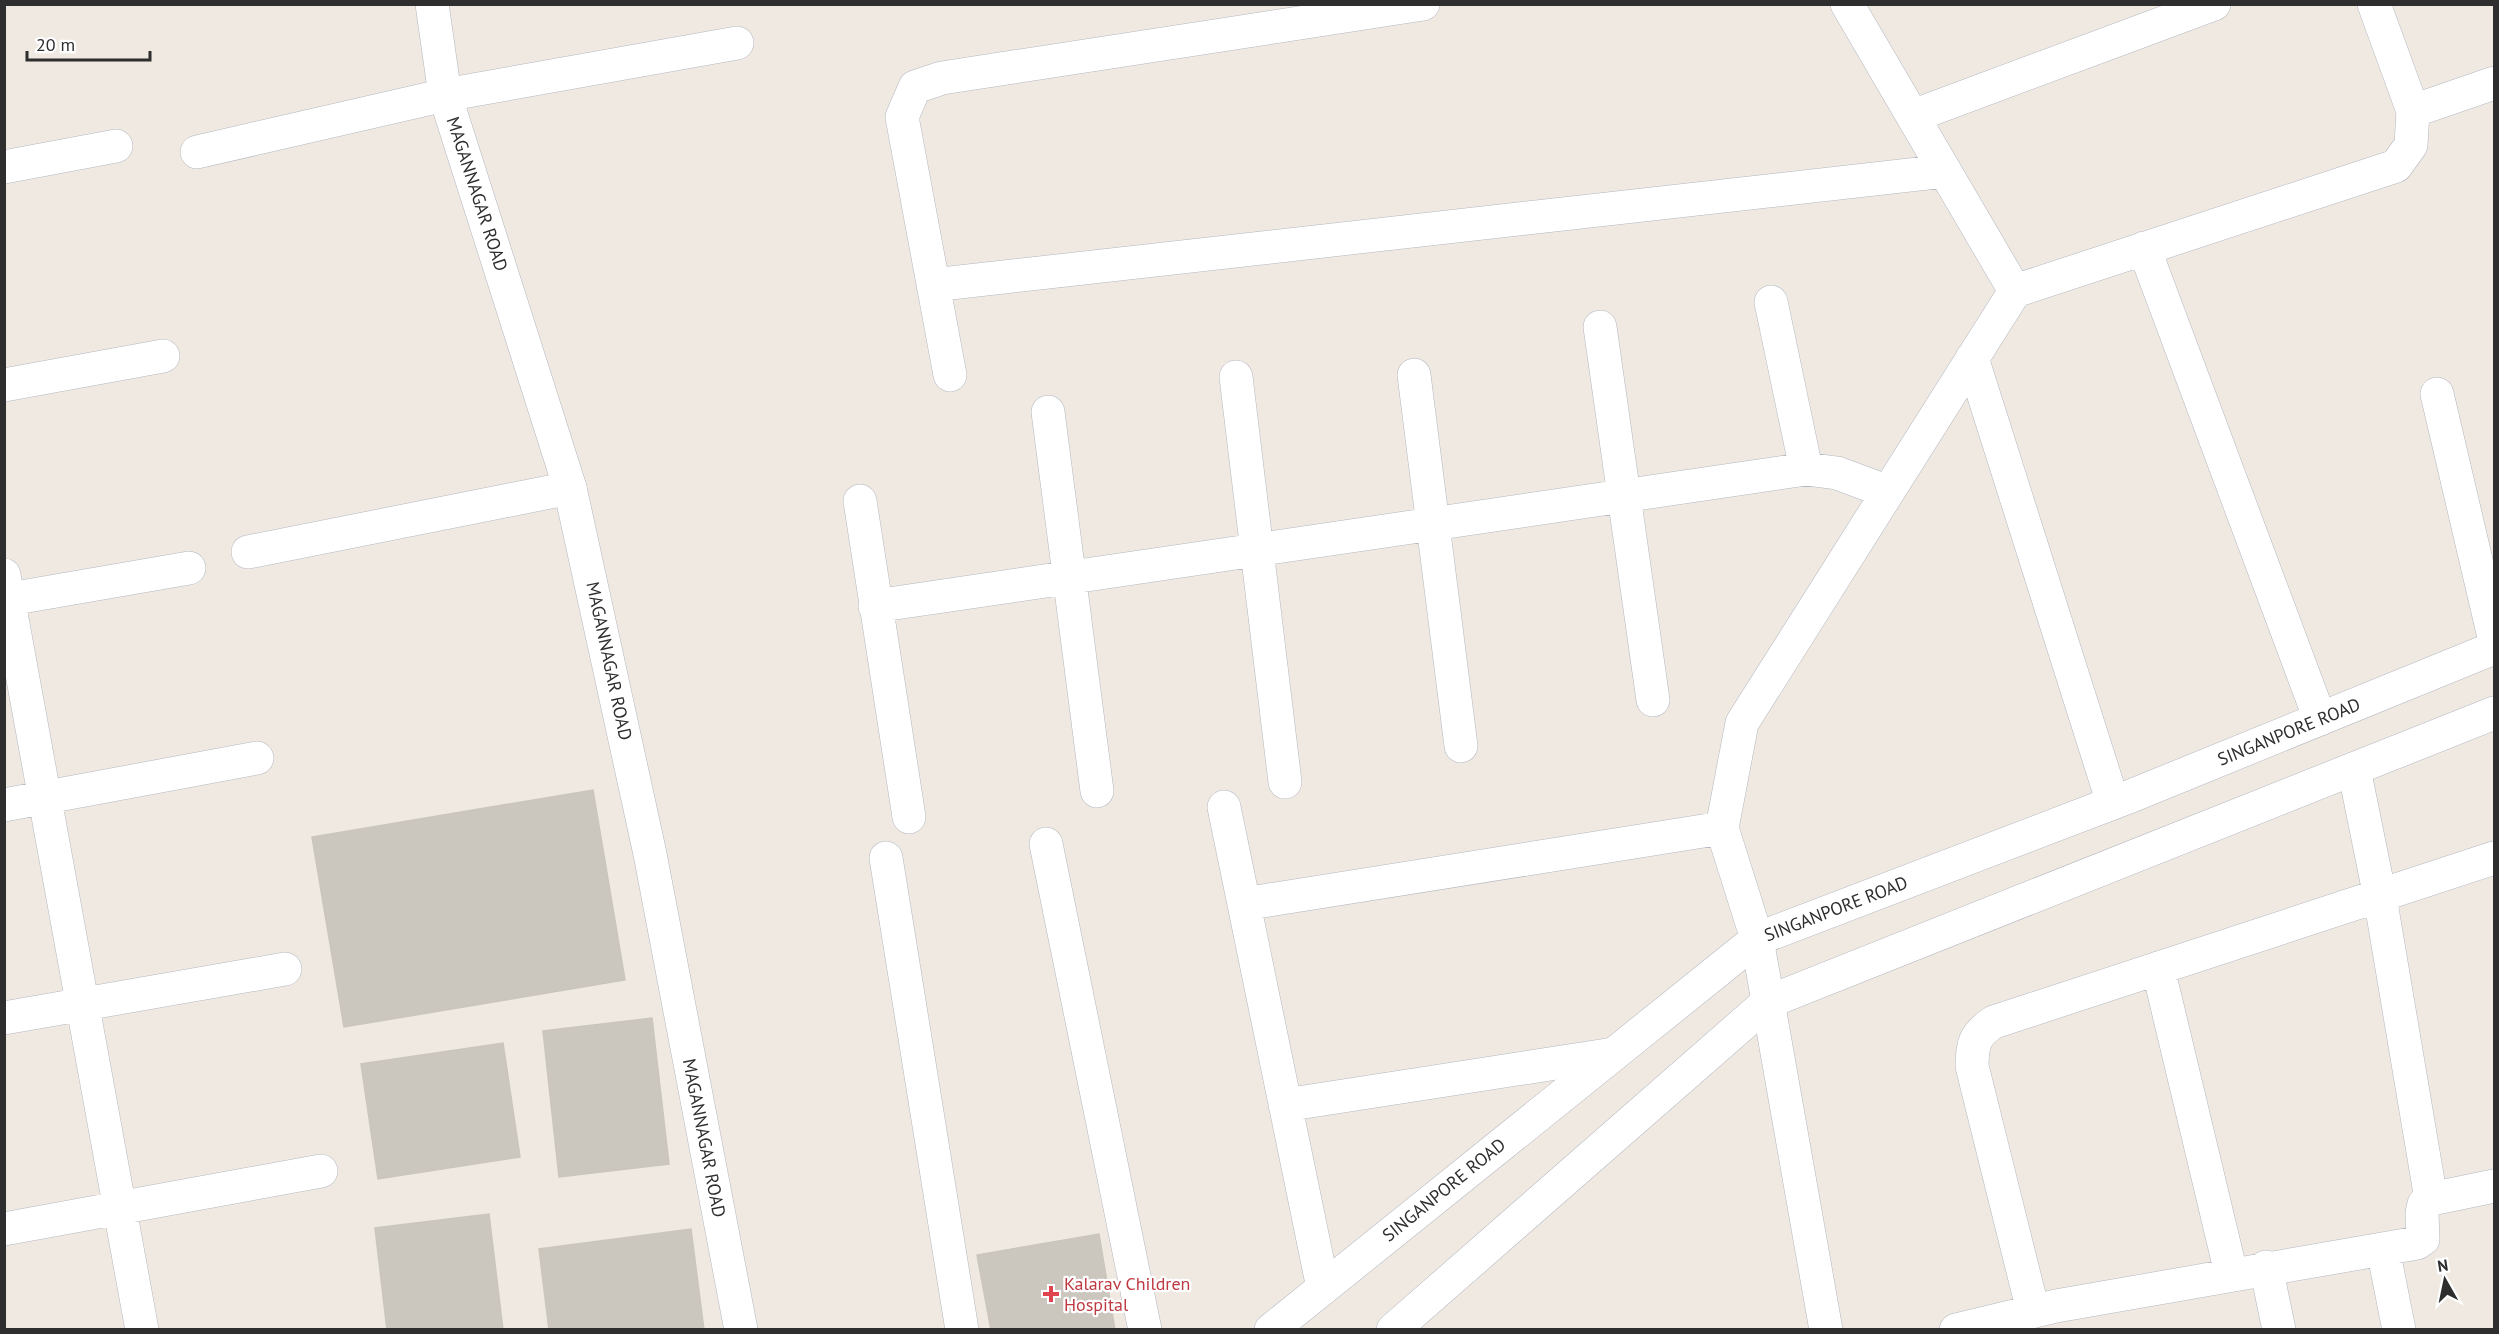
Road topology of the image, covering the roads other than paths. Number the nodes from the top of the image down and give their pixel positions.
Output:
1 (432, 4) edge
2 (1423, 4) edge
3 (1847, 4) edge
4 (2214, 4) edge
5 (2374, 4) edge
6 (737, 43) dead end
7 (2494, 82) edge
8 (445, 95) junction
9 (2413, 111) junction
10 (1912, 116) junction
11 (116, 146) dead end
12 (197, 152) dead end
13 (4, 167) edge
14 (1945, 171) junction
15 (2144, 248) junction
16 (933, 285) junction
17 (2015, 291) junction
18 (1771, 302) dead end
19 (1600, 327) dead end
20 (164, 356) dead end
21 (1972, 358) junction
22 (950, 375) dead end
23 (1414, 375) dead end
24 (1236, 377) dead end
25 (4, 385) edge
26 (2437, 394) dead end
27 (1048, 412) dead end
28 (1806, 469) junction
29 (570, 488) junction
30 (1888, 492) junction
31 (1624, 495) junction
32 (860, 501) dead end
33 (1433, 524) junction
34 (1257, 550) junction
35 (248, 552) dead end
36 (189, 568) dead end
37 (1070, 578) junction
38 (6, 592) edge
39 (875, 606) junction
40 (2494, 637) edge
41 (2494, 648) edge
42 (1653, 700) dead end
43 (2494, 713) edge
44 (2320, 719) junction
45 (1461, 746) dead end
46 (257, 758) dead end
47 (2354, 769) junction
48 (1286, 782) dead end
49 (1097, 791) dead end
50 (45, 797) junction
51 (2114, 803) junction
52 (4, 805) edge
53 (1224, 807) dead end
54 (909, 817) dead end
55 (1722, 828) junction
56 (1046, 844) dead end
57 (886, 858) dead end
58 (2494, 858) edge
59 (2380, 897) junction
60 (1244, 904) junction
61 (1757, 939) junction
62 (2158, 968) junction
63 (285, 969) dead end
64 (1768, 1002) junction
65 (83, 1004) junction
66 (4, 1018) edge
67 (1614, 1054) junction
68 (1285, 1105) junction
69 (321, 1171) dead end
70 (2494, 1186) edge
71 (2431, 1199) junction
72 (120, 1208) junction
73 (4, 1229) edge
74 (2383, 1249) junction
75 (2266, 1267) junction
76 (2231, 1273) junction
77 (1323, 1288) junction
78 (2050, 1315) edge
79 (142, 1329) edge
80 (741, 1329) edge
81 (962, 1329) edge
82 (1145, 1329) edge
83 (1271, 1329) edge
84 (1393, 1329) edge
85 (1826, 1329) edge
86 (1956, 1329) edge
87 (2279, 1329) edge
88 (2399, 1329) edge

1 - 8 street, MAGANNAGAR ROAD
2 - 16 street
3 - 10 street
4 - 10 street
5 - 9 street
6 - 8 street
7 - 9 street
8 - 12 street
8 - 29 street, MAGANNAGAR ROAD
9 - 15 street
10 - 14 street
11 - 13 street
14 - 16 street
14 - 17 street
15 - 17 street
15 - 44 street
16 - 22 street
17 - 21 street
18 - 28 street
19 - 31 street
20 - 25 street
21 - 30 street
21 - 51 street
23 - 33 street
24 - 34 street
26 - 40 street
27 - 37 street
28 - 30 street
28 - 31 street
29 - 35 street
29 - 80 street, MAGANNAGAR ROAD
30 - 55 street
31 - 33 street
31 - 42 street
32 - 39 street
33 - 34 street
33 - 45 street
34 - 37 street
34 - 48 street
36 - 38 street
37 - 39 street
37 - 49 street
38 - 50 street
39 - 54 street
41 - 44 street, SINGANPORE ROAD
43 - 47 street
44 - 51 street, SINGANPORE ROAD
46 - 50 street
47 - 59 street
47 - 64 street
50 - 52 street
50 - 65 street
51 - 61 street, SINGANPORE ROAD
53 - 60 street
55 - 60 street
55 - 61 street
56 - 82 street
57 - 81 street
58 - 59 street
59 - 62 street
59 - 71 street
60 - 68 street
61 - 64 street
61 - 67 street, SINGANPORE ROAD
62 - 76 street
62 - 78 street
63 - 65 street
64 - 84 street
64 - 85 street
65 - 66 street
65 - 72 street
67 - 68 street
67 - 77 street, SINGANPORE ROAD
68 - 77 street
69 - 72 street
70 - 71 street
71 - 74 street
72 - 73 street
72 - 79 street
74 - 75 street
74 - 88 street
75 - 76 street
75 - 87 street
76 - 78 street
77 - 83 street, SINGANPORE ROAD
78 - 86 street

